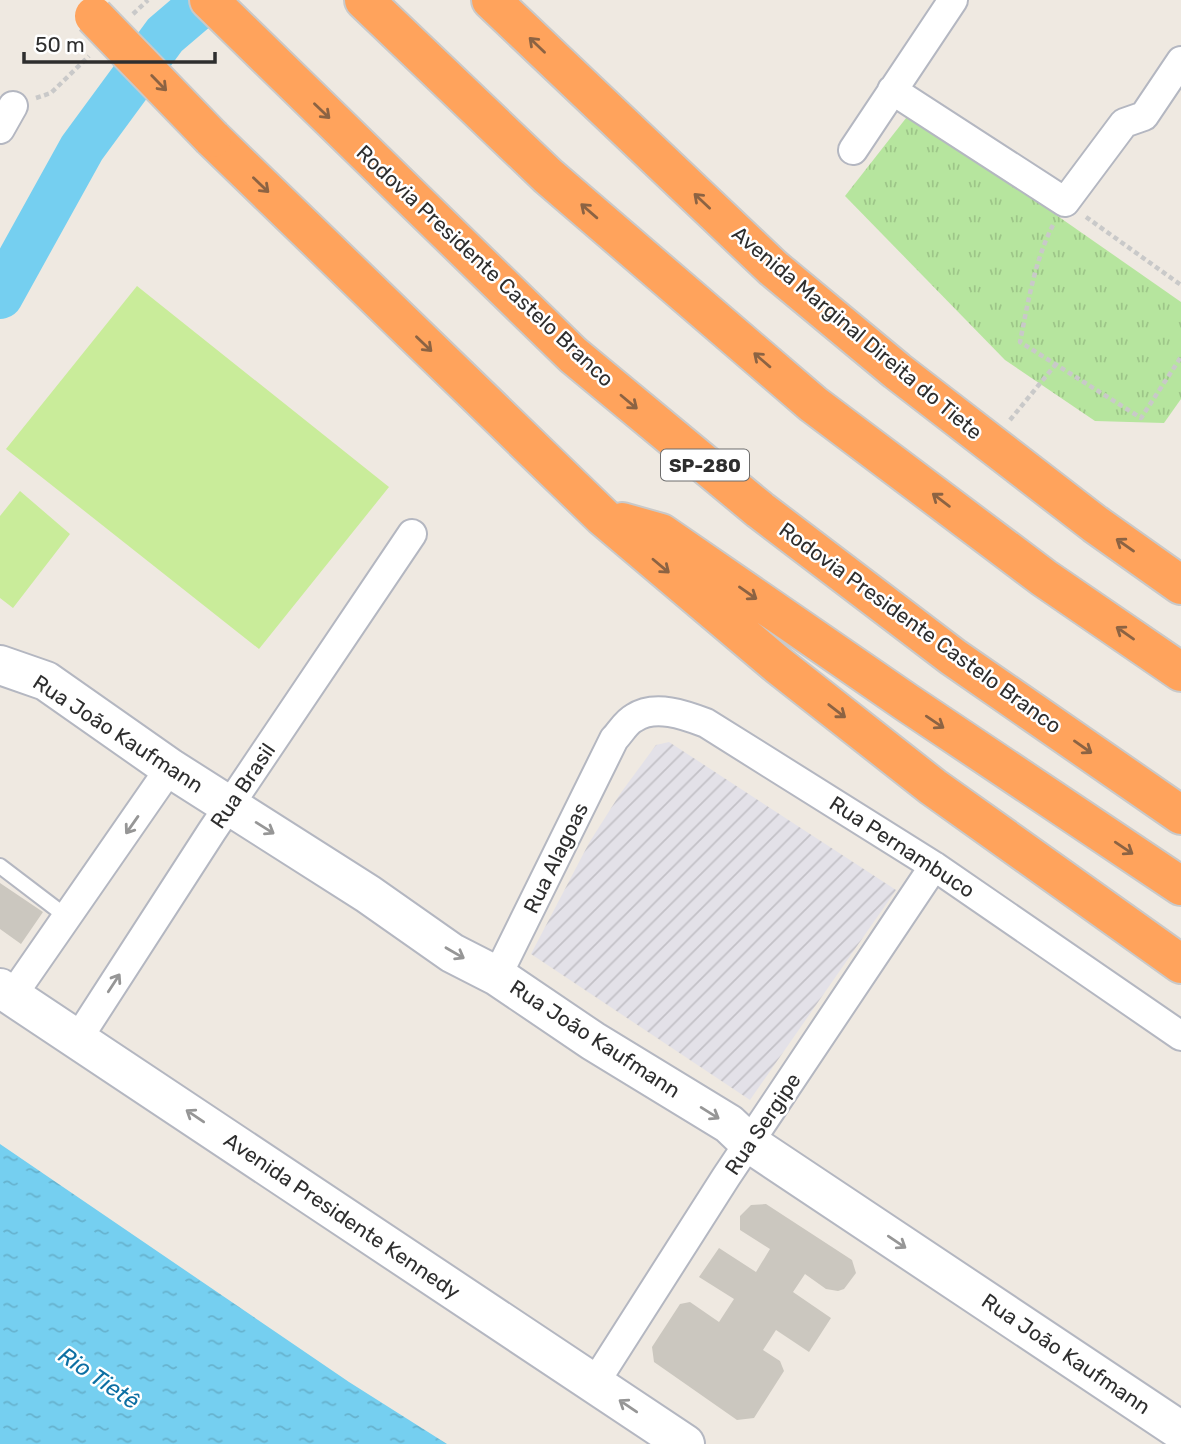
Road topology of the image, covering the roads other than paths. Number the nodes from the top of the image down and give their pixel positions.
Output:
1 (209, 0) edge
2 (364, 0) edge
3 (491, 0) edge
4 (953, 0) edge
5 (101, 11) edge
6 (1181, 61) edge
7 (892, 90) junction
8 (853, 150) dead end
9 (603, 517) junction
10 (412, 534) dead end
11 (1181, 585) edge
12 (0, 664) edge
13 (1181, 672) edge
14 (614, 739) joint
15 (170, 768) junction
16 (230, 807) junction
17 (1181, 815) edge
18 (0, 866) edge
19 (934, 866) junction
20 (1181, 886) edge
21 (67, 918) junction
22 (1181, 964) edge
23 (497, 976) junction
24 (6, 992) edge
25 (1181, 1036) edge
26 (77, 1040) junction
27 (749, 1143) junction
28 (594, 1384) junction
29 (1181, 1431) edge
30 (685, 1444) edge

1 -> 17 highway, Rodovia Presidente Castelo Branco / SP-280
13 -> 2 highway
11 -> 3 highway, Avenida Marginal Direita do Tiete
4 - 7 street
5 -> 9 highway, bridge
6 - 7 street
7 - 8 street
9 -> 20 highway
9 -> 22 highway
10 - 16 street, Rua Brasil
12 - 15 main road, Rua João Kaufmann
14 - 19 street, Rua Pernambuco
14 - 23 street, Rua Alagoas
15 - 16 main road, Rua João Kaufmann
15 -> 21 street
16 -> 23 main road, Rua João Kaufmann
26 -> 16 street, Rua Brasil
18 - 21 lane
19 - 25 street, Rua Pernambuco
19 - 27 street, Rua Sergipe
21 - 24 street
23 -> 27 main road, Rua João Kaufmann
24 - 26 main road, Avenida Presidente Kennedy
28 -> 26 main road, Avenida Presidente Kennedy
27 - 28 street, Rua Sergipe
27 -> 29 main road, Rua João Kaufmann
30 -> 28 main road, Avenida Presidente Kennedy

